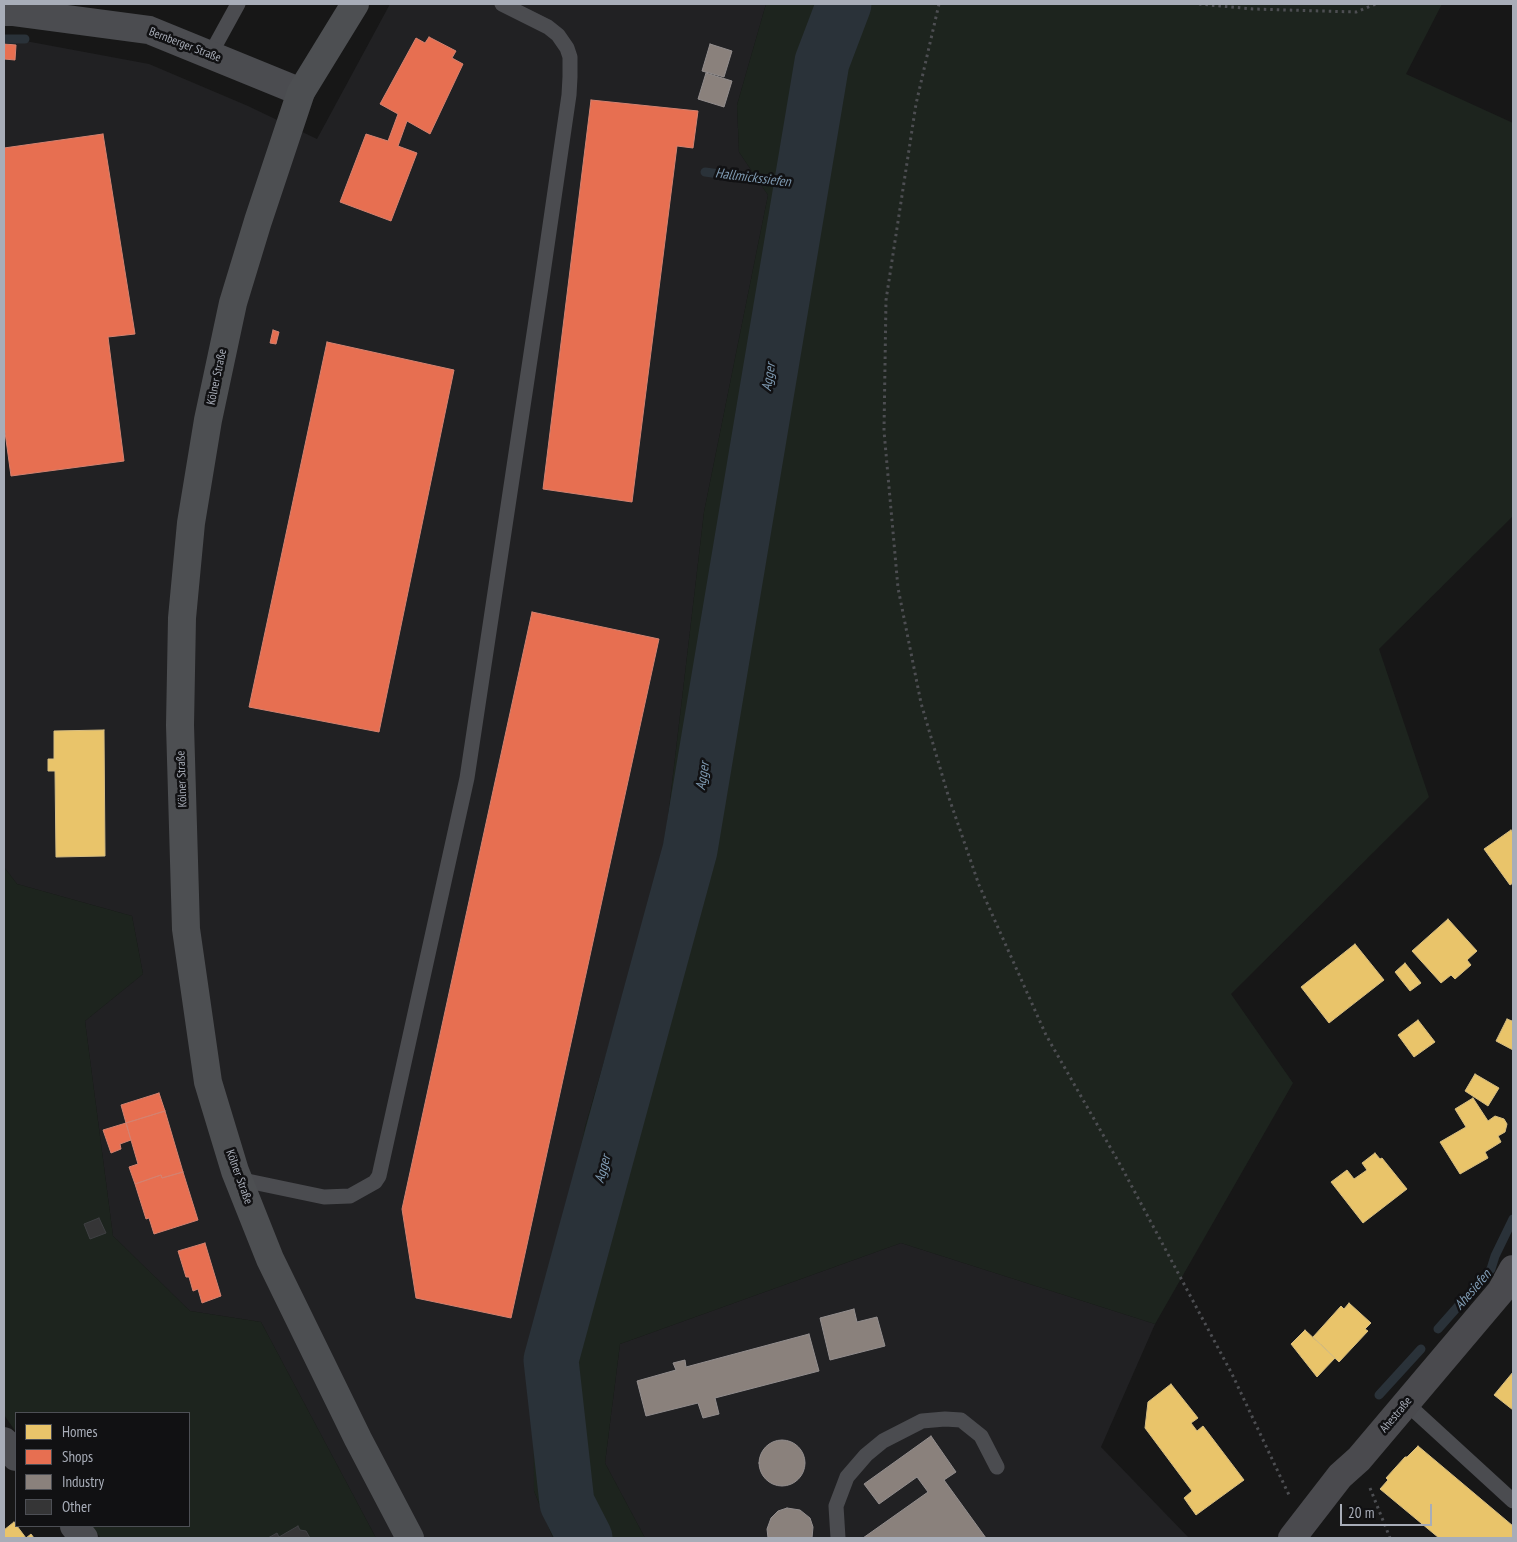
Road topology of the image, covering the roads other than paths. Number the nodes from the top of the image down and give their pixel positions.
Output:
1 (238, 4) edge
2 (355, 4) edge
3 (502, 4) edge
4 (4, 12) edge
5 (210, 55) junction
6 (301, 92) junction
7 (238, 1179) junction
8 (1509, 1287) edge
9 (1406, 1403) junction
10 (4, 1441) edge
11 (15, 1455) edge
12 (997, 1467) dead end
13 (1513, 1500) edge
14 (75, 1527) edge
15 (84, 1538) edge
16 (410, 1538) edge
17 (838, 1538) edge
18 (1292, 1538) edge

1 - 5 lane
2 - 6 main road, Kölner Straße
3 - 7 lane
4 - 5 street, Bernberger Straße
5 - 6 street, Bernberger Straße
6 - 7 main road, Kölner Straße
7 - 16 main road, Kölner Straße
8 - 9 main road, Ahestraße
9 - 13 lane
9 - 18 main road, Ahestraße
10 - 11 street
12 - 17 lane
14 - 15 street

